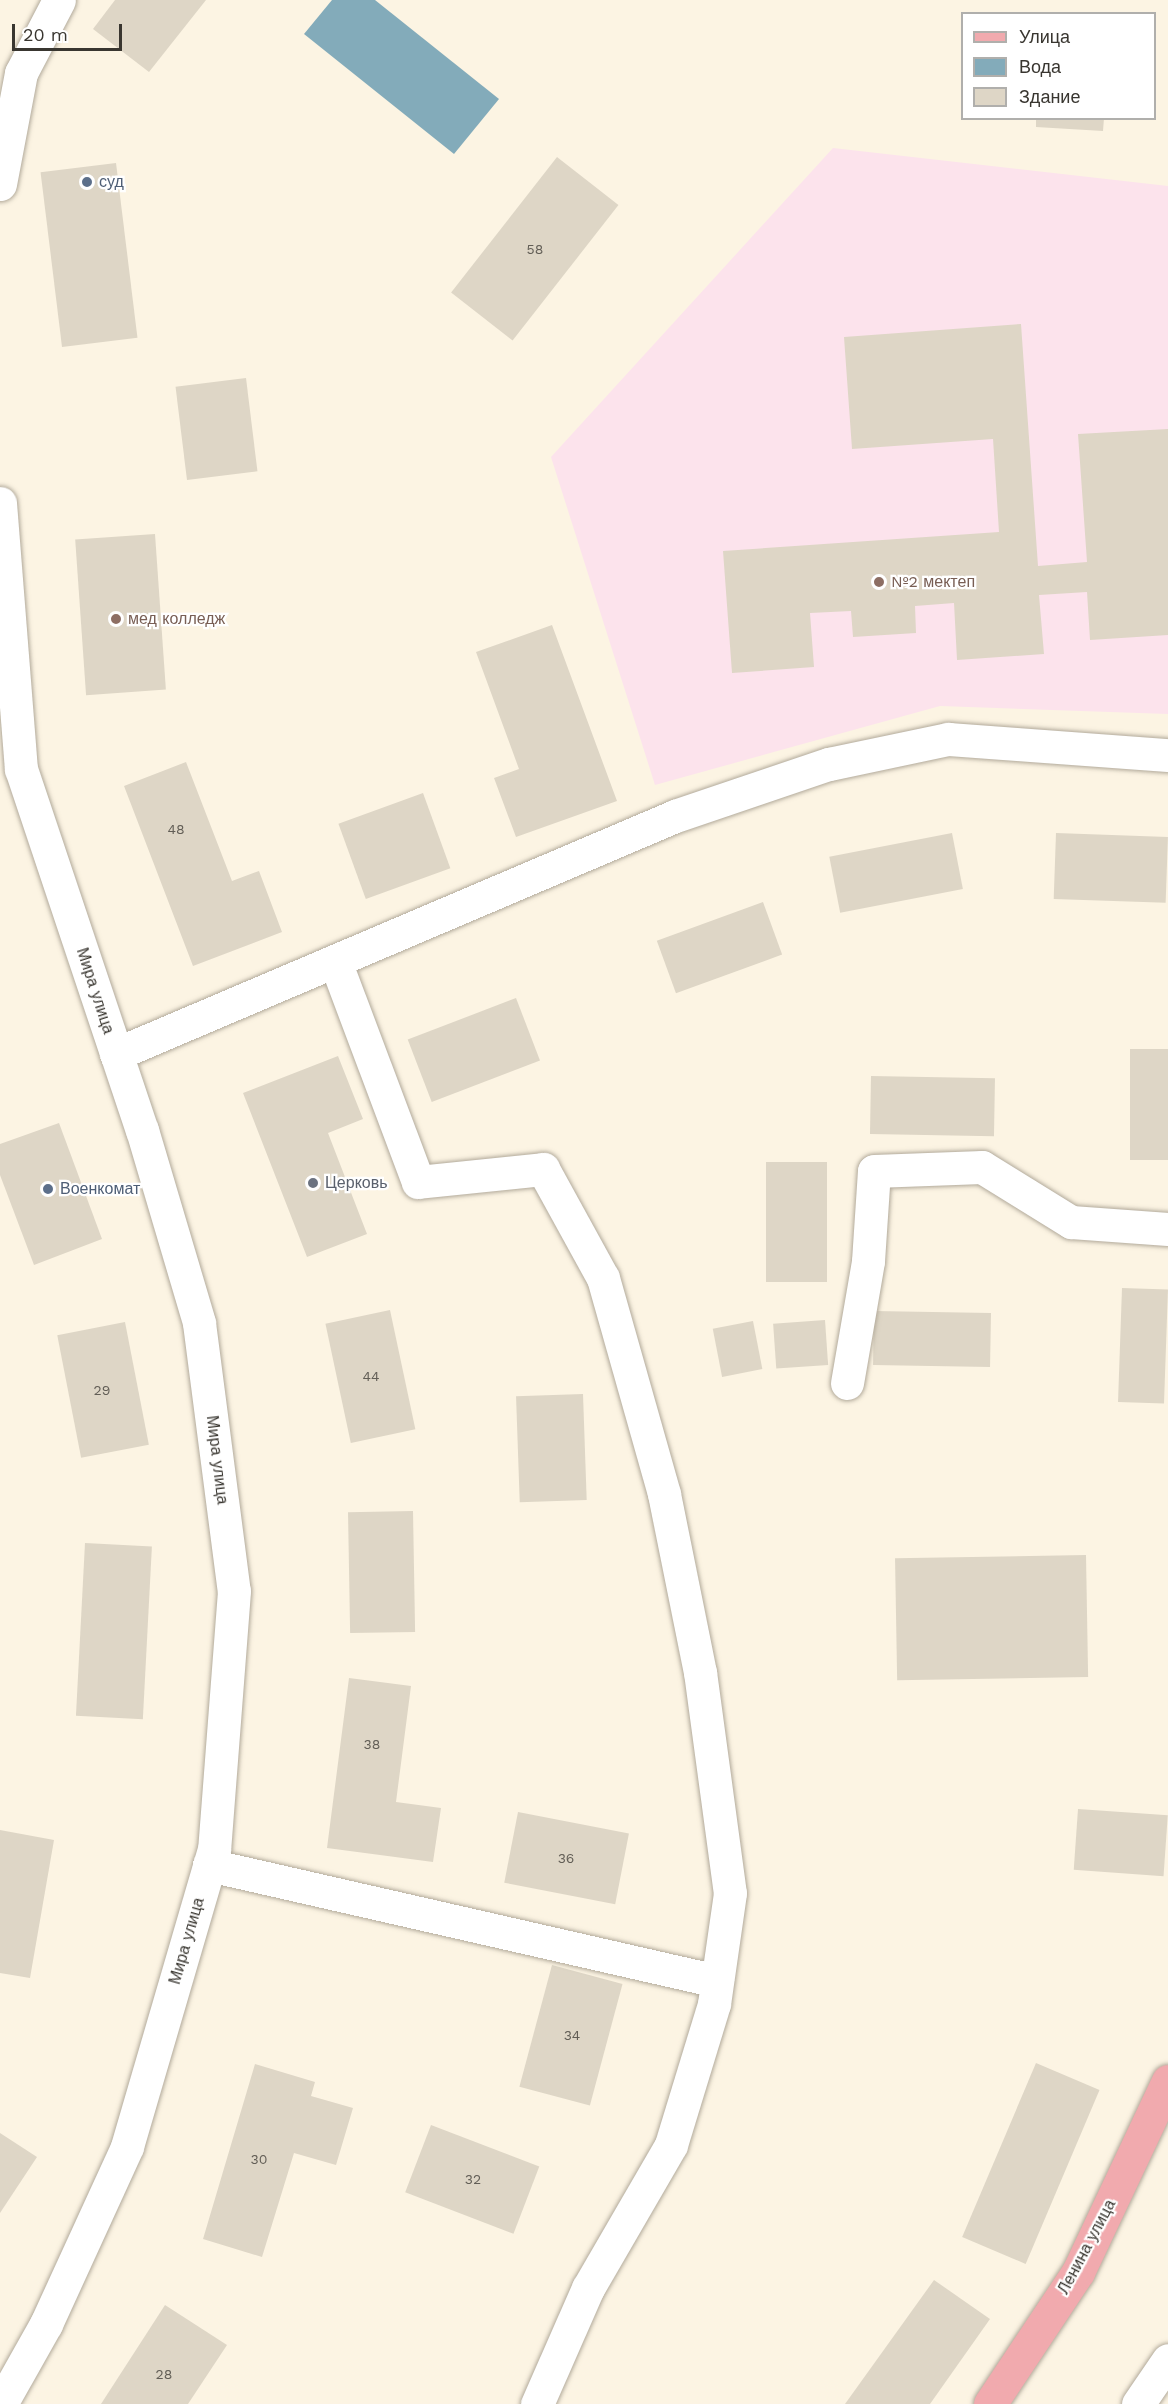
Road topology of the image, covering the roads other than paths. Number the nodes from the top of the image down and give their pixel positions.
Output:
1 (58, 0) edge
2 (0, 184) edge
3 (0, 503) edge
4 (1168, 755) edge
5 (335, 961) junction
6 (116, 1054) junction
7 (1168, 1229) edge
8 (847, 1383) dead end
9 (209, 1865) junction
10 (717, 1981) junction
11 (1168, 2081) edge
12 (1168, 2360) edge
13 (1, 2404) edge
14 (537, 2404) edge
15 (990, 2404) edge
16 (1138, 2404) edge

1 - 2 street
3 - 6 street, Мира улица
4 - 5 street
5 - 6 street
5 - 10 street
6 - 9 street, Мира улица
7 - 8 street
9 - 10 street
9 - 13 street, Мира улица
10 - 14 street
11 - 15 main road, Ленина улица
12 - 16 street

